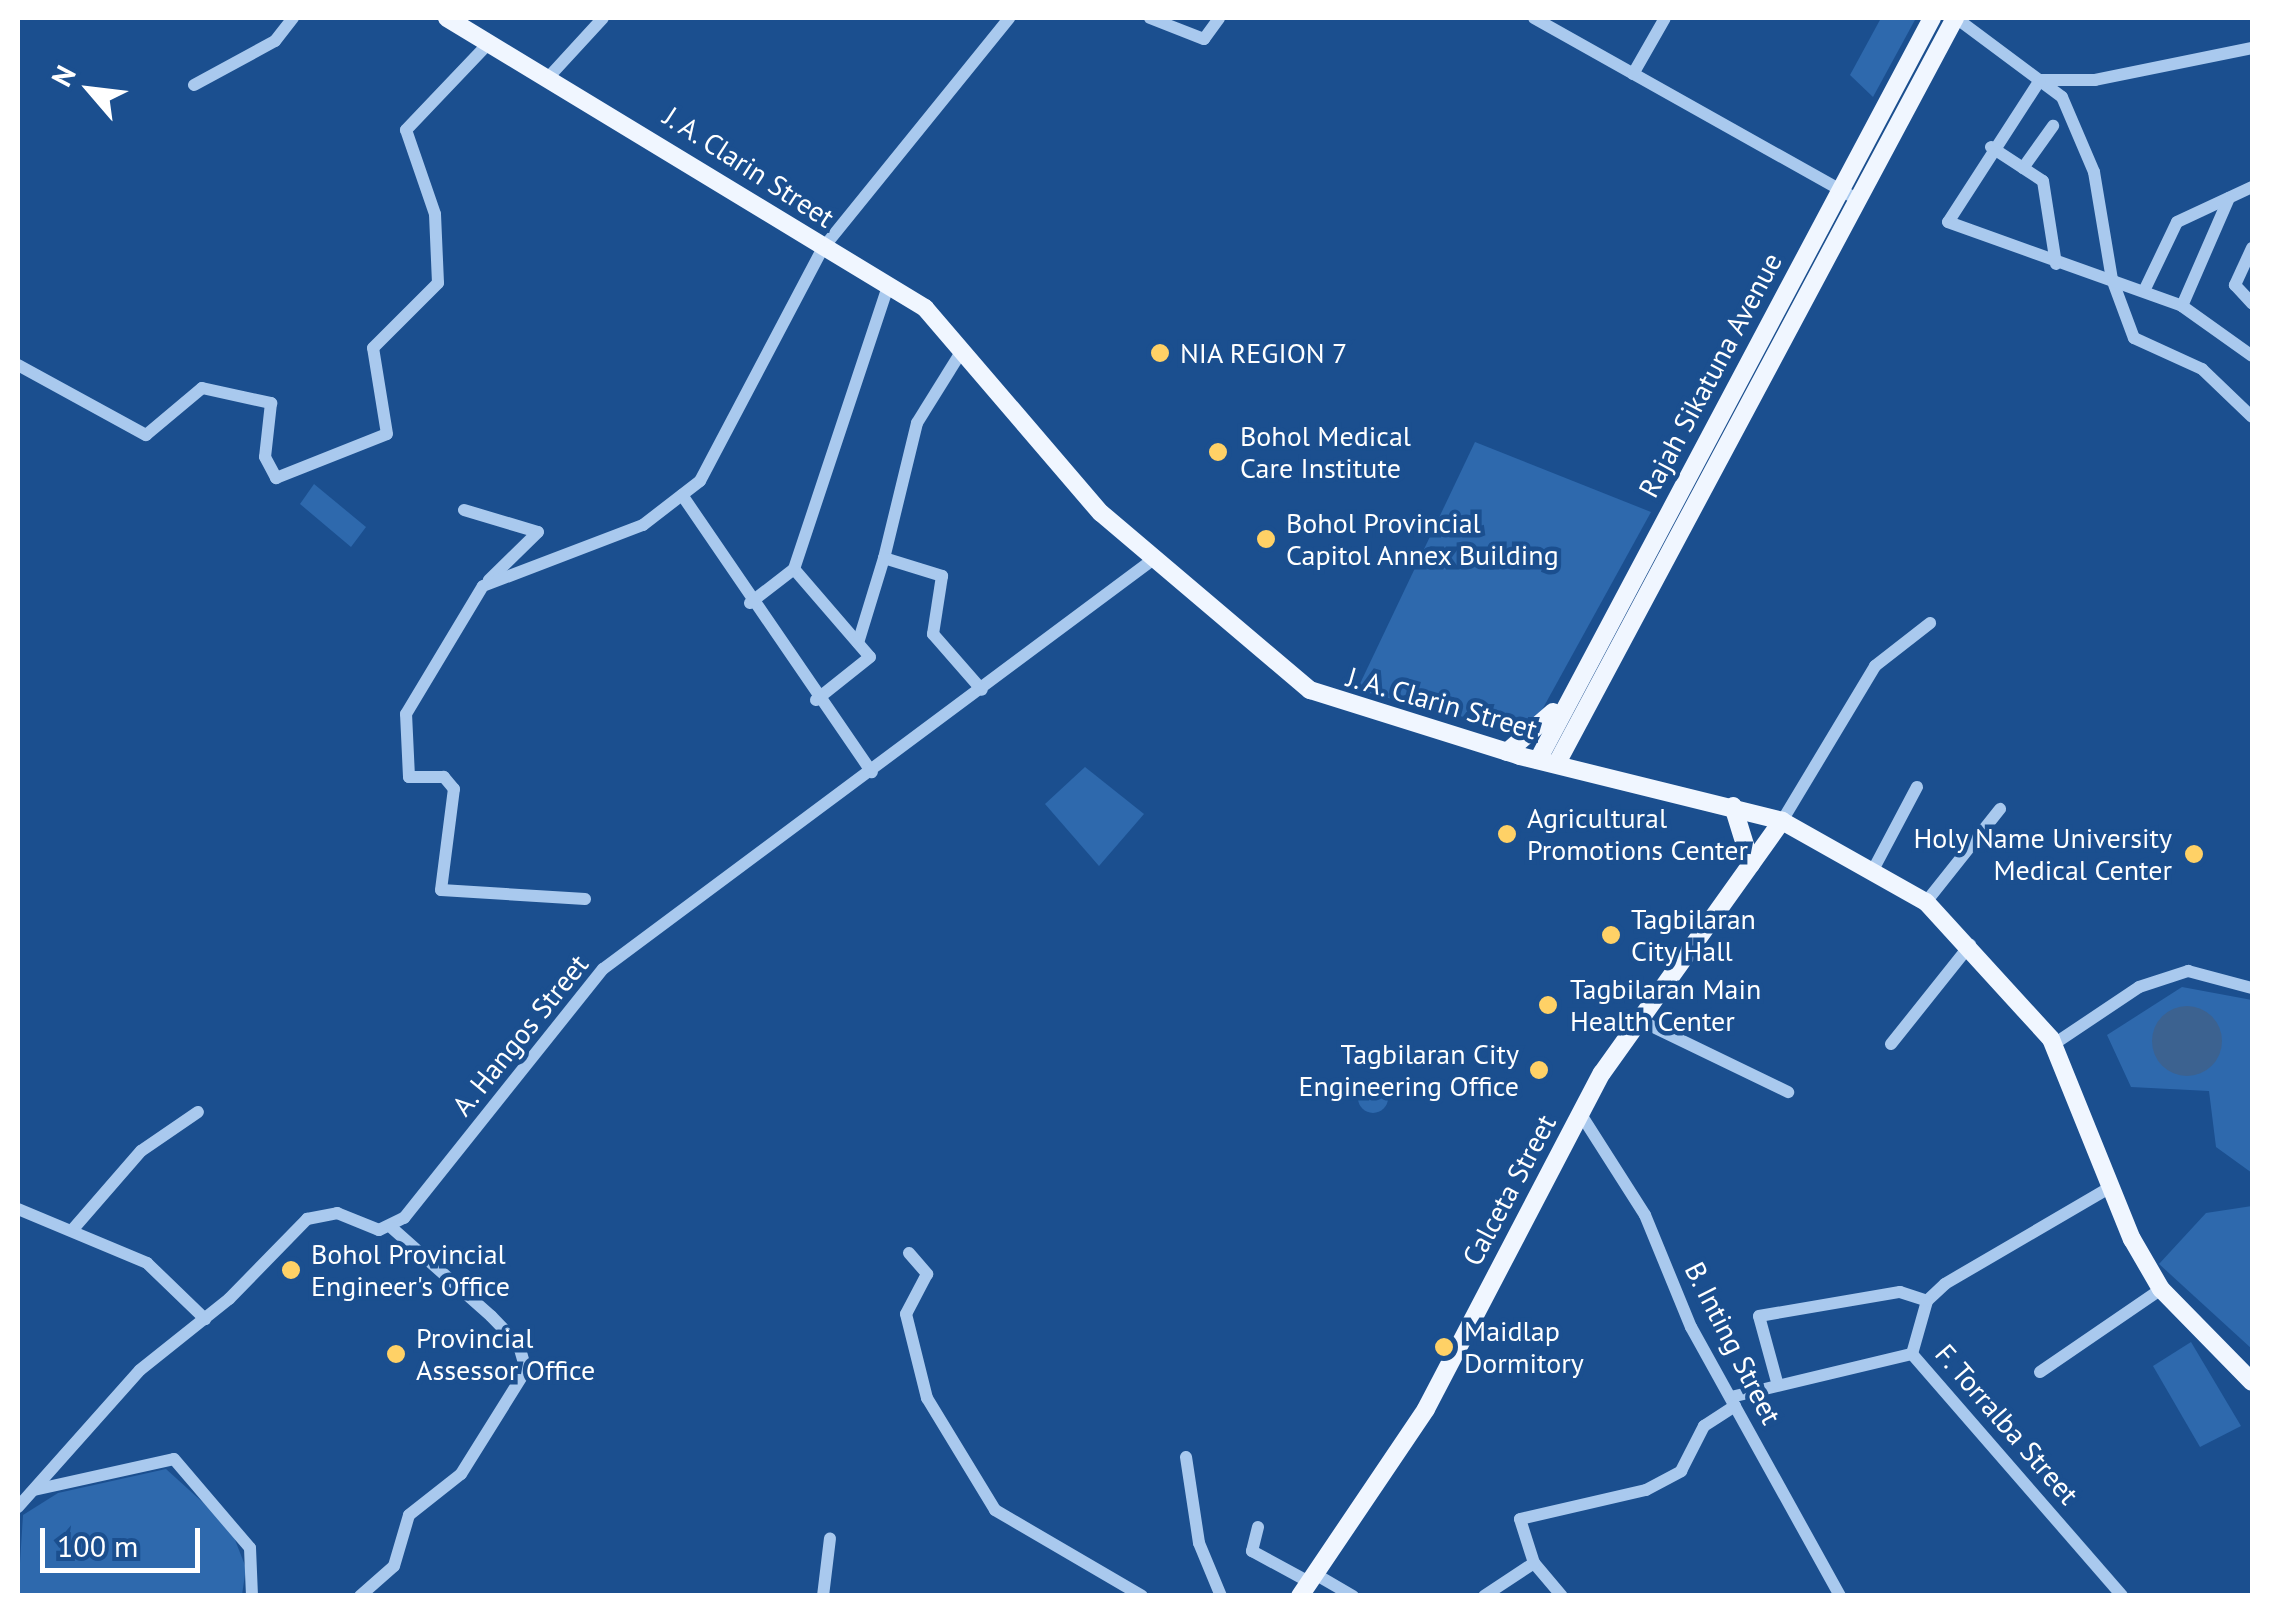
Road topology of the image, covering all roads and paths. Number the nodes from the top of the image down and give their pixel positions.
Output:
1 (293, 18) edge
2 (447, 18) edge
3 (603, 18) edge
4 (1009, 18) edge
5 (1150, 18) edge
6 (1218, 18) edge
7 (1534, 18) edge
8 (1664, 18) edge
9 (1932, 18) edge
10 (1955, 18) edge
11 (486, 46) junction
12 (2252, 48) edge
13 (1633, 74) junction
14 (546, 80) junction
15 (2040, 80) junction
16 (194, 85) dead end
17 (2053, 126) dead end
18 (1991, 147) junction
19 (1852, 165) junction
20 (2023, 168) junction
21 (1870, 176) junction
22 (1839, 189) junction
23 (2251, 191) edge
24 (2229, 198) junction
25 (1858, 200) junction
26 (823, 248) junction
27 (2252, 248) edge
28 (2056, 264) junction
29 (2112, 278) junction
30 (888, 286) junction
31 (2144, 291) junction
32 (2252, 303) edge
33 (2182, 306) junction
34 (964, 350) junction
35 (2252, 356) edge
36 (18, 365) edge
37 (2252, 417) edge
38 (682, 495) junction
39 (464, 510) dead end
40 (1670, 530) junction
41 (884, 558) junction
42 (1155, 558) junction
43 (794, 569) junction
44 (483, 586) junction
45 (750, 603) junction
46 (1930, 623) dead end
47 (858, 643) junction
48 (982, 690) junction
49 (1574, 691) junction
50 (816, 700) junction
51 (1507, 752) junction
52 (1548, 762) junction
53 (872, 772) junction
54 (1917, 787) dead end
55 (1732, 806) junction
56 (2000, 809) dead end
57 (1782, 822) junction
58 (1751, 864) junction
59 (1873, 870) junction
60 (586, 899) dead end
61 (1926, 902) junction
62 (1970, 945) junction
63 (2252, 988) edge
64 (1637, 1019) junction
65 (1891, 1044) dead end
66 (2054, 1044) junction
67 (1788, 1092) dead end
68 (198, 1112) dead end
69 (1580, 1114) junction
70 (2109, 1188) junction
71 (18, 1209) edge
72 (74, 1228) junction
73 (392, 1228) junction
74 (909, 1253) dead end
75 (2162, 1289) junction
76 (1926, 1301) junction
77 (205, 1319) junction
78 (1912, 1354) junction
79 (2040, 1372) dead end
80 (1777, 1382) junction
81 (2252, 1382) edge
82 (1733, 1401) junction
83 (1186, 1457) dead end
84 (32, 1490) junction
85 (18, 1507) edge
86 (1258, 1528) dead end
87 (830, 1538) dead end
88 (1534, 1563) junction
89 (1308, 1584) edge
90 (252, 1596) edge
91 (360, 1596) edge
92 (823, 1596) edge
93 (1142, 1596) edge
94 (1221, 1596) edge
95 (1353, 1596) edge
96 (1484, 1596) edge
97 (1562, 1596) edge
98 (1840, 1596) edge
99 (2122, 1596) edge

1 - 16 street
2 - 11 main road, J. A. Clarin Street
3 - 14 street
4 - 26 street
5 - 6 street
7 - 13 street
8 - 13 street
9 - 19 main road, Rajah Sikatuna Avenue
10 - 15 street
10 - 21 main road
11 - 14 main road, J. A. Clarin Street
11 - 36 street
12 - 15 street
13 - 22 street
14 - 26 main road, J. A. Clarin Street
15 - 18 street
15 - 29 street
17 - 20 street
18 - 20 street
18 - 28 street
19 - 21 main road
19 - 22 main road, Rajah Sikatuna Avenue
20 - 28 street
21 - 25 main road
22 - 25 street
22 - 40 main road, Rajah Sikatuna Avenue
23 - 24 street
24 - 31 street
24 - 33 street
25 - 40 main road
26 - 30 main road, J. A. Clarin Street
26 - 38 street
27 - 32 street
28 - 29 street
29 - 31 street
29 - 37 street
30 - 34 main road, J. A. Clarin Street
30 - 43 street
31 - 33 street
33 - 35 street
34 - 41 street
34 - 42 main road, J. A. Clarin Street
38 - 44 street
38 - 45 street
39 - 44 street
40 - 49 main road, Rajah Sikatuna Avenue
40 - 52 main road
41 - 47 street
41 - 48 street
42 - 48 street, A. Hangos Street
42 - 51 main road, J. A. Clarin Street
43 - 45 street
43 - 47 street
44 - 60 street
45 - 50 street
46 - 57 street
47 - 50 street
48 - 53 street, A. Hangos Street
49 - 51 main road
49 - 52 main road, Rajah Sikatuna Avenue
50 - 53 street
51 - 52 main road, J. A. Clarin Street
52 - 55 main road, J. A. Clarin Street
53 - 73 street, A. Hangos Street
54 - 59 street
55 - 57 main road, J. A. Clarin Street
55 - 58 main road
56 - 61 street
57 - 58 main road, Calceta Street
57 - 59 main road, J. A. Clarin Street
58 - 64 main road, Calceta Street
59 - 61 main road, J. A. Clarin Street
61 - 62 main road, J. A. Clarin Street
62 - 65 street
62 - 66 main road, J. A. Clarin Street
63 - 66 street
64 - 67 street
64 - 69 main road, Calceta Street
66 - 70 main road, J. A. Clarin Street
68 - 72 street
69 - 82 street, B. Inting Street
69 - 89 main road, Calceta Street
70 - 75 main road, J. A. Clarin Street
70 - 76 street
71 - 72 street
72 - 77 street
73 - 77 street
73 - 91 street
74 - 93 street
75 - 79 street
75 - 81 main road, J. A. Clarin Street
76 - 78 street, F. Torralba Street
76 - 80 street
77 - 84 street
78 - 80 street
78 - 99 street, F. Torralba Street
80 - 82 street
82 - 88 street
82 - 98 street, B. Inting Street
83 - 94 street
84 - 85 street
84 - 90 street
86 - 89 street
87 - 92 street
88 - 96 street
88 - 97 street
89 - 95 street

